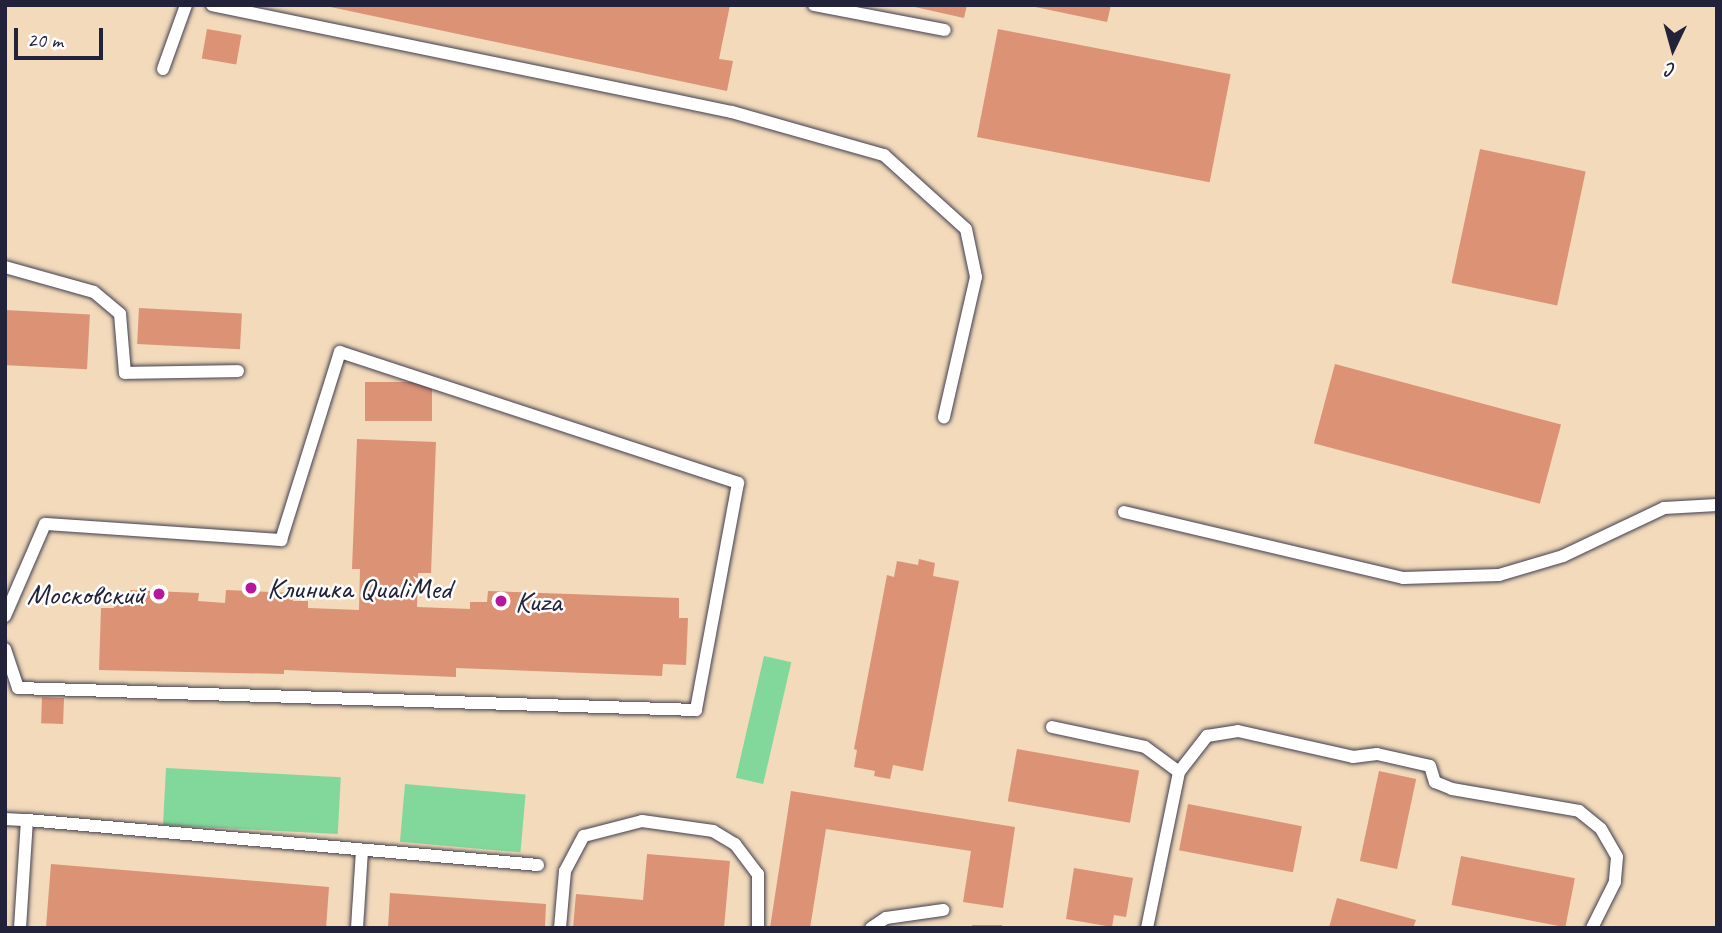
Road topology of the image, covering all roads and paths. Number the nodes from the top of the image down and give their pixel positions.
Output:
1 (186, 5) edge
2 (212, 5) edge
3 (814, 5) edge
4 (239, 8) edge
5 (946, 30) dead end
6 (163, 69) dead end
7 (5, 267) edge
8 (239, 371) dead end
9 (944, 417) dead end
10 (1717, 505) edge
11 (1124, 512) dead end
12 (5, 616) edge
13 (5, 649) edge
14 (1052, 727) dead end
15 (1179, 772) junction
16 (5, 818) edge
17 (27, 820) junction
18 (362, 850) junction
19 (538, 865) dead end
20 (943, 910) dead end
21 (20, 928) edge
22 (357, 928) edge
23 (560, 928) edge
24 (758, 928) edge
25 (871, 928) edge
26 (1147, 928) edge
27 (1592, 928) edge

1 - 6 lane
2 - 4 lane
3 - 5 lane
4 - 9 lane
7 - 8 lane
10 - 11 lane
12 - 13 lane
14 - 15 lane
15 - 26 lane
15 - 27 lane
16 - 17 lane
17 - 18 lane
17 - 21 lane
18 - 19 lane
18 - 22 lane
20 - 25 lane
23 - 24 lane

